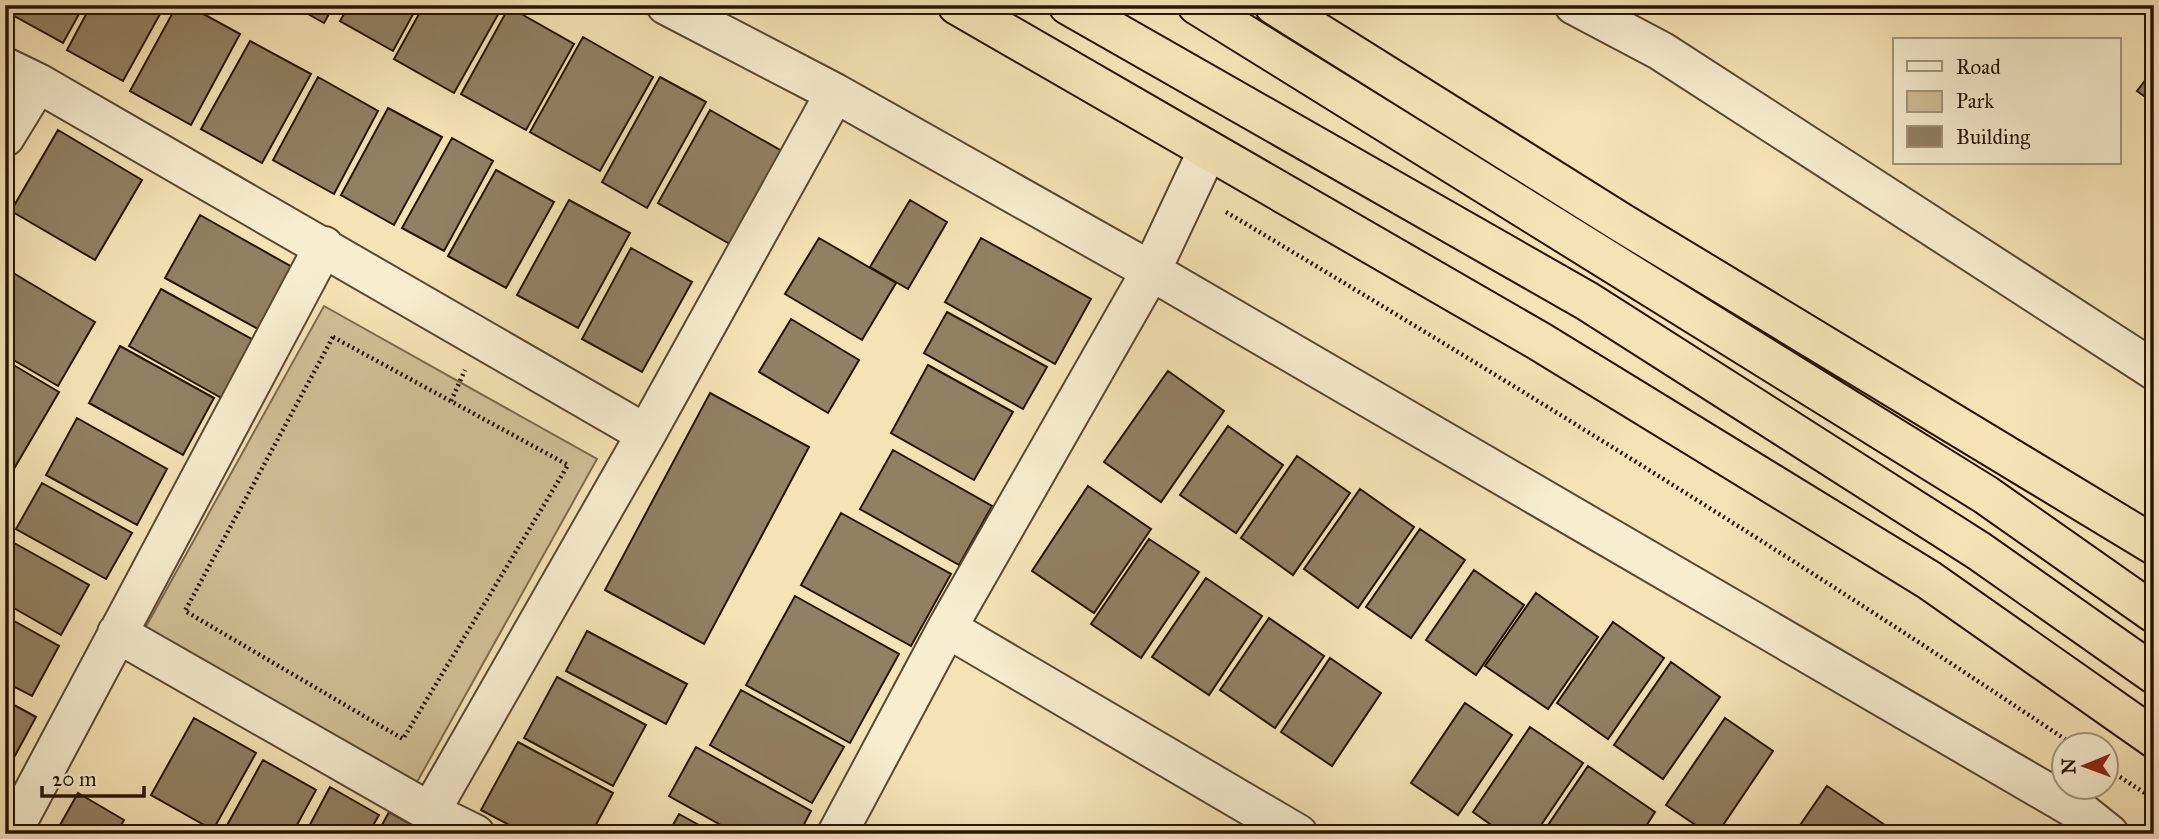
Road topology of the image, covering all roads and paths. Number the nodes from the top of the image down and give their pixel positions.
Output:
1 (666, 5) edge
2 (957, 5) edge
3 (1068, 5) edge
4 (1197, 5) edge
5 (1274, 5) edge
6 (1574, 5) edge
7 (1000, 16) edge
8 (22, 75) edge
9 (835, 93) junction
10 (5, 137) edge
11 (1207, 152) junction
12 (1226, 212) dead end
13 (324, 246) junction
14 (1151, 271) junction
15 (2154, 370) edge
16 (646, 434) junction
17 (2151, 534) edge
18 (2154, 613) edge
19 (947, 628) junction
20 (117, 633) junction
21 (2154, 674) edge
22 (2051, 730) edge
23 (2154, 738) edge
24 (403, 739) joint
25 (2120, 777) edge
26 (2154, 799) edge
27 (430, 812) junction
28 (1249, 821) edge
29 (11, 834) edge
30 (475, 834) edge
31 (837, 834) edge
32 (1298, 834) edge
33 (2109, 834) edge

1 - 9 street
2 - 7 highway
3 - 21 highway
4 - 18 highway
5 - 17 highway
6 - 15 street
7 - 11 highway
8 - 10 street
8 - 13 street
9 - 14 street
9 - 16 street
11 - 14 street
11 - 23 highway
12 - 22 path
13 - 16 street
13 - 20 street
14 - 19 street
14 - 33 street
16 - 27 street
19 - 28 street
19 - 31 street
20 - 27 street
20 - 29 street
24 - 24 path
25 - 26 path
27 - 30 street
28 - 32 street

